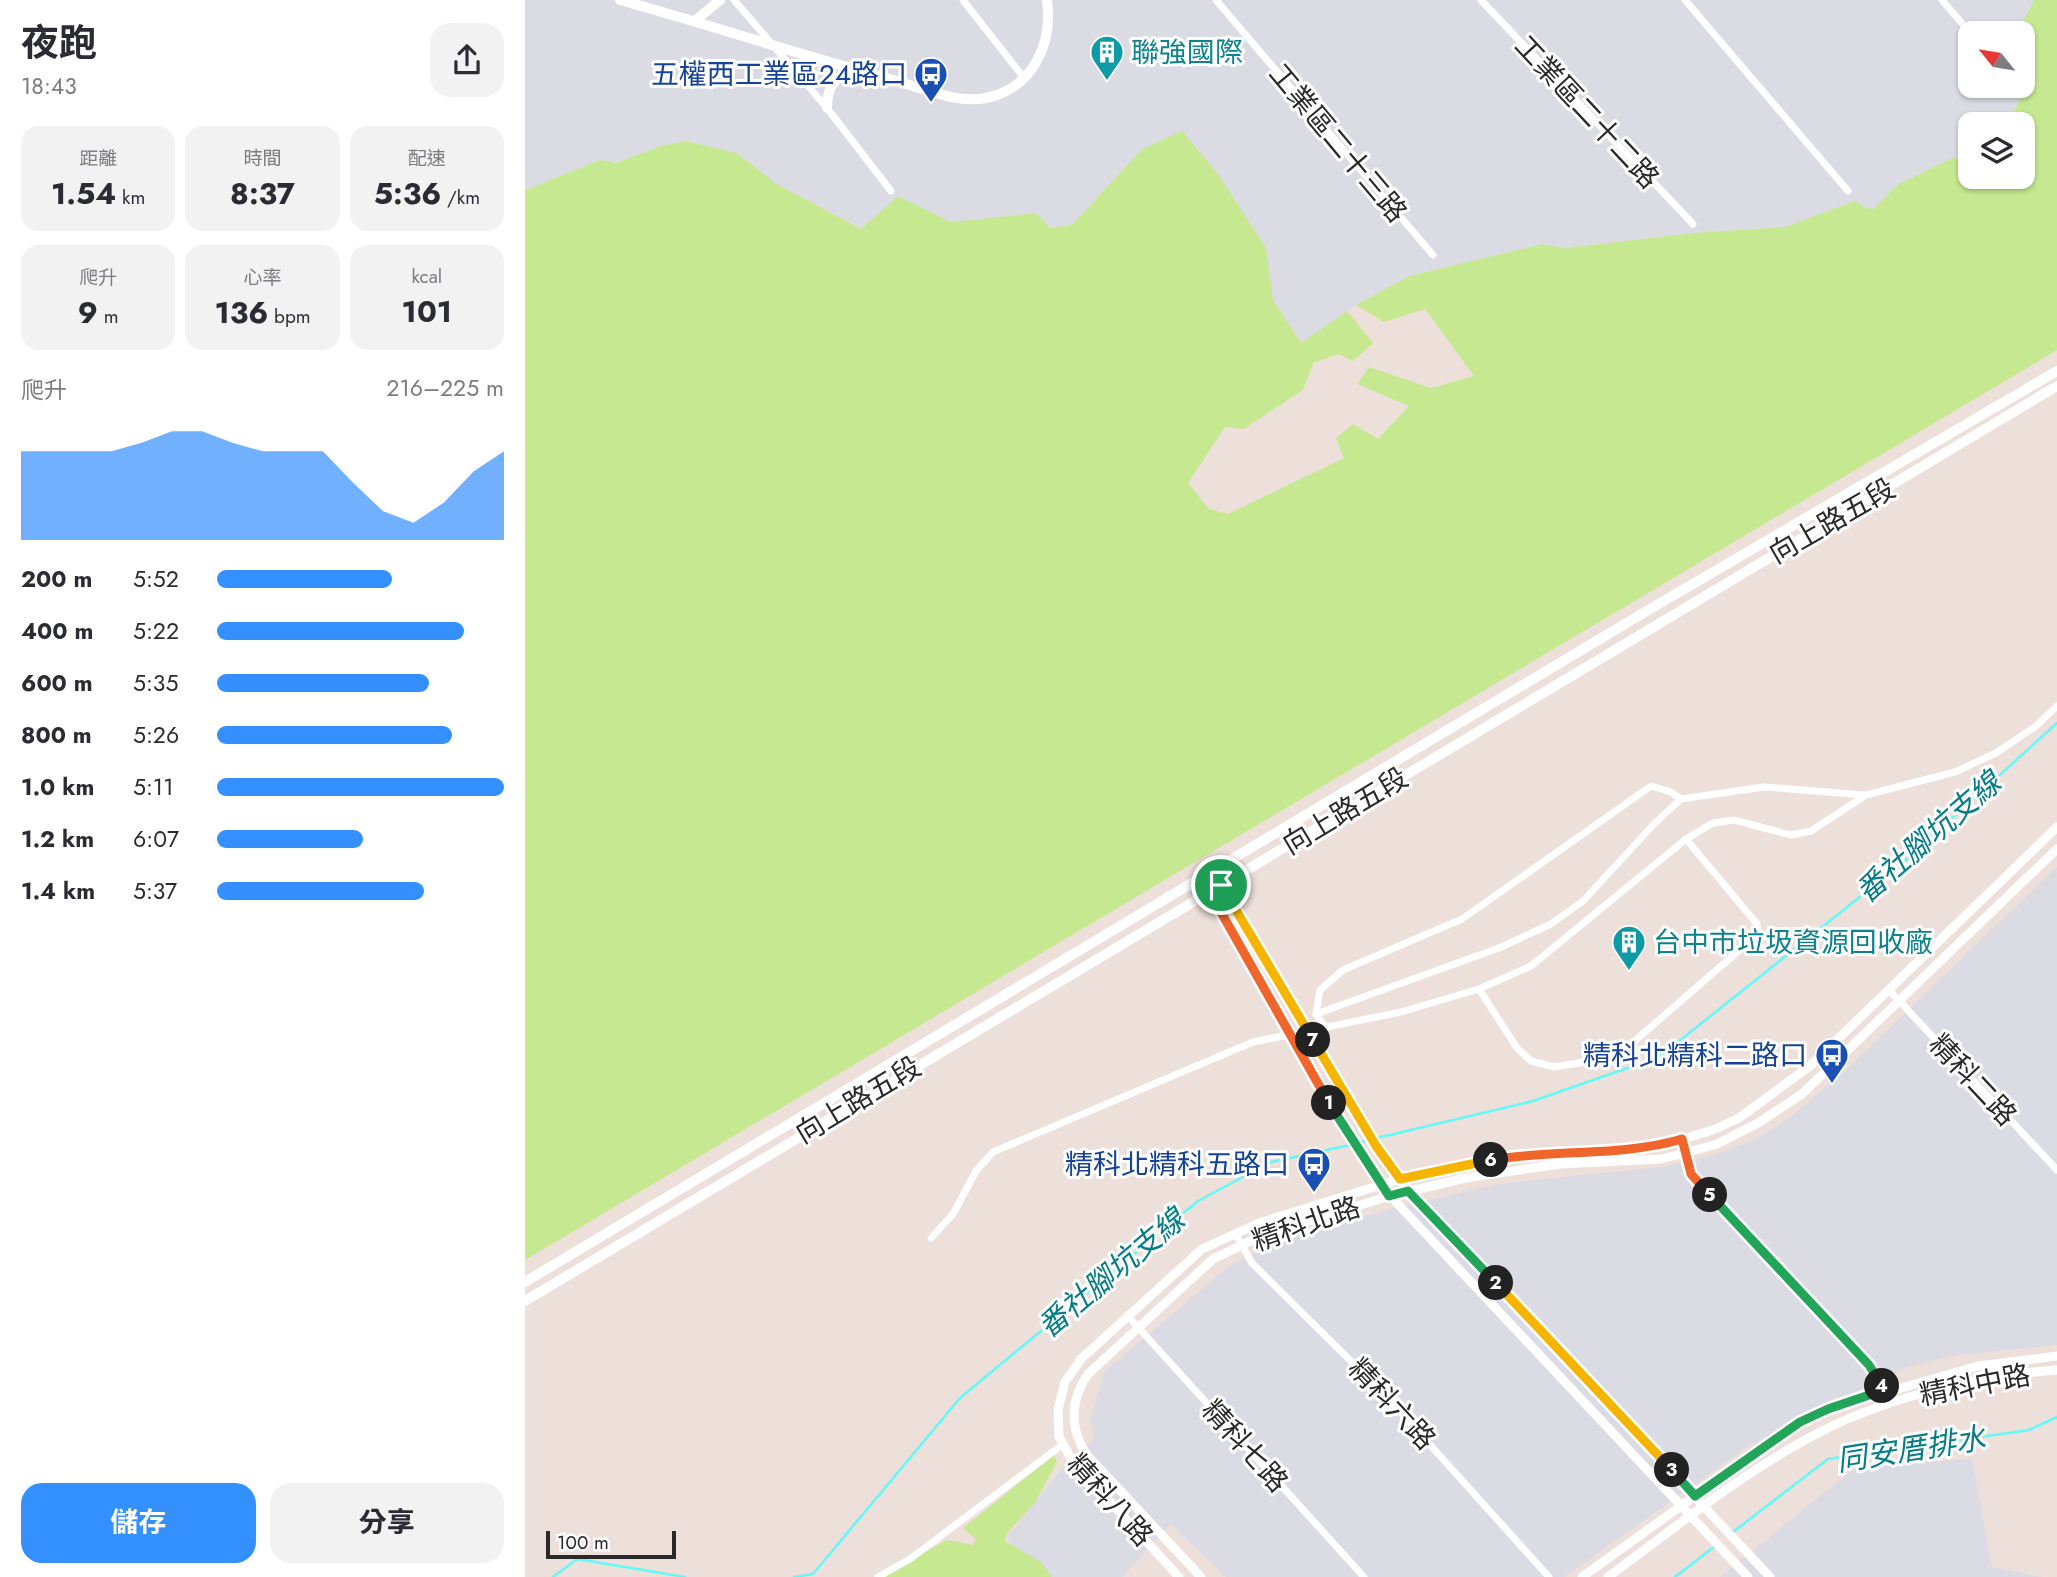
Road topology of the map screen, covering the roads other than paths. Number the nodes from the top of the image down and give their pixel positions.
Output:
1 (620, 0) edge
2 (720, 0) edge
3 (734, 0) edge
4 (963, 0) edge
5 (1047, 0) edge
6 (1216, 0) edge
7 (1481, 0) edge
8 (1685, 0) edge
9 (1942, 0) edge
10 (695, 21) junction
11 (1960, 21) edge
12 (775, 47) junction
13 (851, 69) junction
14 (1024, 78) junction
15 (827, 108) junction
16 (891, 191) dead end
17 (1848, 191) dead end
18 (1693, 224) dead end
19 (1433, 254) dead end
20 (2057, 371) edge
21 (2057, 386) edge
22 (2057, 706) edge
23 (1866, 795) junction
24 (1681, 799) junction
25 (2057, 827) edge
26 (1686, 839) junction
27 (2057, 849) edge
28 (1215, 866) junction
29 (1202, 874) junction
30 (1221, 885) junction
31 (1209, 891) junction
32 (1479, 989) junction
33 (1889, 990) junction
34 (1898, 1001) junction
35 (1317, 1014) junction
36 (1326, 1028) junction
37 (1682, 1139) junction
38 (1685, 1153) junction
39 (2057, 1170) edge
40 (1400, 1179) junction
41 (1380, 1185) junction
42 (1408, 1191) junction
43 (1389, 1196) junction
44 (1235, 1233) junction
45 (931, 1238) dead end
46 (1244, 1245) junction
47 (525, 1282) edge
48 (525, 1301) edge
49 (1127, 1315) junction
50 (1138, 1327) junction
51 (2057, 1356) edge
52 (2057, 1370) edge
53 (1884, 1390) junction
54 (1890, 1403) junction
55 (1062, 1445) junction
56 (1695, 1496) junction
57 (1680, 1505) junction
58 (1705, 1507) junction
59 (1690, 1517) junction
60 (878, 1577) edge
61 (1179, 1577) edge
62 (1201, 1577) edge
63 (1364, 1577) edge
64 (1549, 1577) edge
65 (1582, 1577) edge
66 (1608, 1577) edge
67 (1748, 1577) edge
68 (1770, 1577) edge

1 - 10 main road
2 - 10 main road
3 - 12 street
4 - 14 street
5 - 14 main road
6 - 19 street, 工業區二十三路
7 - 18 street, 工業區二十二路
8 - 17 street
9 - 11 street
10 - 12 main road
12 - 13 main road
12 - 15 street
13 - 14 main road
13 - 15 main road
15 - 16 street
20 - 28 main road, 向上路五段
21 - 30 main road, 向上路五段
22 - 23 street
23 - 24 street
23 - 26 street
24 - 35 street
24 - 35 street
25 - 33 street, 精科北路
26 - 32 street
26 - 32 street
27 - 34 street, 精科北路
28 - 29 main road, 向上路五段
28 - 30 street
29 - 31 street
29 - 47 main road, 向上路五段
30 - 31 main road, 向上路五段
30 - 40 street
31 - 41 street
31 - 48 main road, 向上路五段
32 - 36 street
33 - 34 street, 精科二路
33 - 37 street, 精科北路
34 - 38 street, 精科北路
34 - 39 street, 精科二路
35 - 36 street
36 - 45 street
37 - 38 street
37 - 40 street, 精科北路
38 - 42 street, 精科北路
38 - 53 street
40 - 41 street, 精科北路
40 - 42 street
41 - 43 street
41 - 44 street, 精科北路
42 - 43 street, 精科北路
42 - 56 street
43 - 46 street, 精科北路
43 - 57 street
44 - 46 street, 精科六路
44 - 49 street, 精科北路
46 - 50 street, 精科北路
46 - 64 street, 精科六路
49 - 50 street, 精科七路
49 - 55 street, 精科八路
50 - 62 street, 精科八路
50 - 63 street, 精科七路
51 - 53 street, 精科中路
52 - 54 street, 精科中路
53 - 54 street
53 - 56 street, 精科中路
54 - 58 street, 精科中路
55 - 60 street
55 - 61 street, 精科八路
56 - 57 street, 精科中路
56 - 58 street
57 - 59 street
57 - 65 street, 精科中路
58 - 59 street, 精科中路
58 - 68 street
59 - 66 street, 精科中路
59 - 67 street

